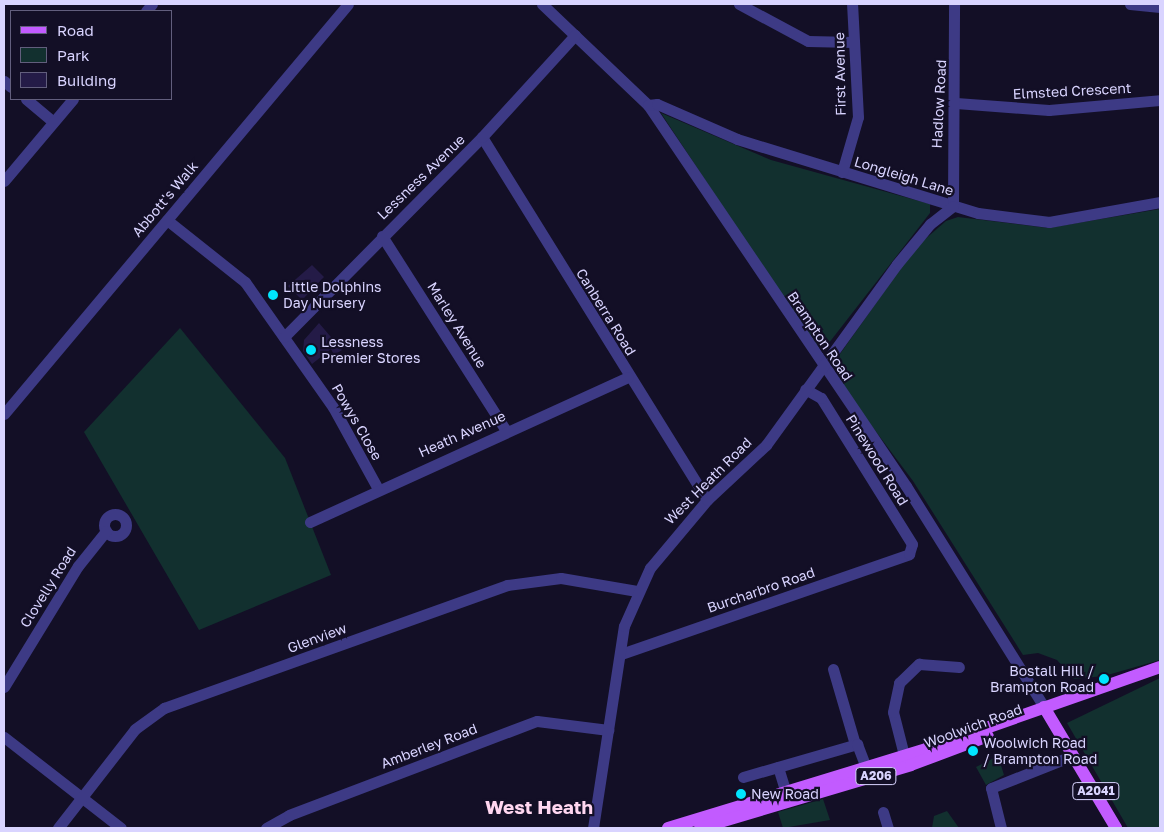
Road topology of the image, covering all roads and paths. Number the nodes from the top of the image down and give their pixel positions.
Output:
1 (348, 4) edge
2 (542, 4) edge
3 (739, 4) edge
4 (852, 4) edge
5 (954, 4) edge
6 (1130, 4) edge
7 (1160, 7) edge
8 (574, 35) junction
9 (854, 42) junction
10 (27, 100) edge
11 (72, 100) edge
12 (1160, 100) edge
13 (956, 103) junction
14 (648, 105) junction
15 (54, 122) junction
16 (482, 138) junction
17 (842, 172) junction
18 (4, 181) edge
19 (1160, 202) edge
20 (953, 206) junction
21 (167, 220) junction
22 (382, 236) junction
23 (284, 337) junction
24 (822, 367) junction
25 (628, 377) junction
26 (805, 389) junction
27 (4, 414) edge
28 (506, 431) junction
29 (378, 489) junction
30 (707, 500) junction
31 (310, 522) dead end
32 (106, 532) dead end
33 (909, 554) joint
34 (637, 591) junction
35 (621, 654) junction
36 (959, 667) dead end
37 (1160, 668) edge
38 (833, 669) dead end
39 (4, 687) edge
40 (1046, 711) junction
41 (608, 730) junction
42 (4, 738) edge
43 (850, 746) junction
44 (904, 755) junction
45 (1072, 756) junction
46 (778, 767) junction
47 (866, 768) junction
48 (743, 777) dead end
49 (785, 790) junction
50 (82, 797) junction
51 (883, 812) dead end
52 (58, 828) edge
53 (121, 828) edge
54 (266, 828) edge
55 (593, 828) edge
56 (668, 828) edge
57 (700, 828) edge
58 (888, 828) edge
59 (1001, 828) edge
60 (1116, 828) edge

1 - 21 street, Abbott's Walk
2 - 8 street, Brampton Road
3 - 9 street
4 - 9 street, First Avenue
5 - 13 street, Hadlow Road
6 - 7 street
8 - 14 street, Brampton Road
8 - 16 street, Lessness Avenue
9 - 17 street, First Avenue
10 - 15 street
11 - 15 street
12 - 13 street, Elmsted Crescent
13 - 20 street, Hadlow Road
14 - 17 street, Longleigh Lane
14 - 24 street, Brampton Road
15 - 18 street
16 - 22 street, Lessness Avenue
16 - 25 street, Canberra Road
17 - 20 street, Longleigh Lane
19 - 20 street, Longleigh Lane
20 - 24 street, West Heath Road
21 - 23 street, Powys Close
21 - 27 street, Abbott's Walk
22 - 23 street, Lessness Avenue
22 - 28 street, Marley Avenue
23 - 29 street, Powys Close
24 - 26 street, West Heath Road
24 - 40 street, Brampton Road
25 - 28 street, Heath Avenue
25 - 30 street, Canberra Road
26 - 30 street, West Heath Road
26 - 33 street, Pinewood Road
28 - 29 street, Heath Avenue
29 - 31 street, Heath Avenue
30 - 34 street, West Heath Road
32 - 39 street, Clovelly Road
33 - 35 street, Burcharbro Road
34 - 35 street, West Heath Road
34 - 50 street, Glenview
35 - 41 street, West Heath Road
36 - 44 street
37 - 40 main road, Woolwich Road / A206
38 - 43 street
40 - 44 main road, Woolwich Road / A206
40 - 45 main road, A2041
40 - 57 main road, Woolwich Road / A206
41 - 54 street, Amberley Road
41 - 55 street, West Heath Road
42 - 50 street
43 - 46 street
43 - 47 street
44 - 47 main road, Woolwich Road / A206
45 - 59 street
45 - 60 main road, A2041
46 - 48 street
46 - 49 street
47 - 49 main road, Woolwich Road / A206
49 - 56 main road, Woolwich Road / A206
50 - 52 street, Glenview
50 - 53 street
51 - 58 street

